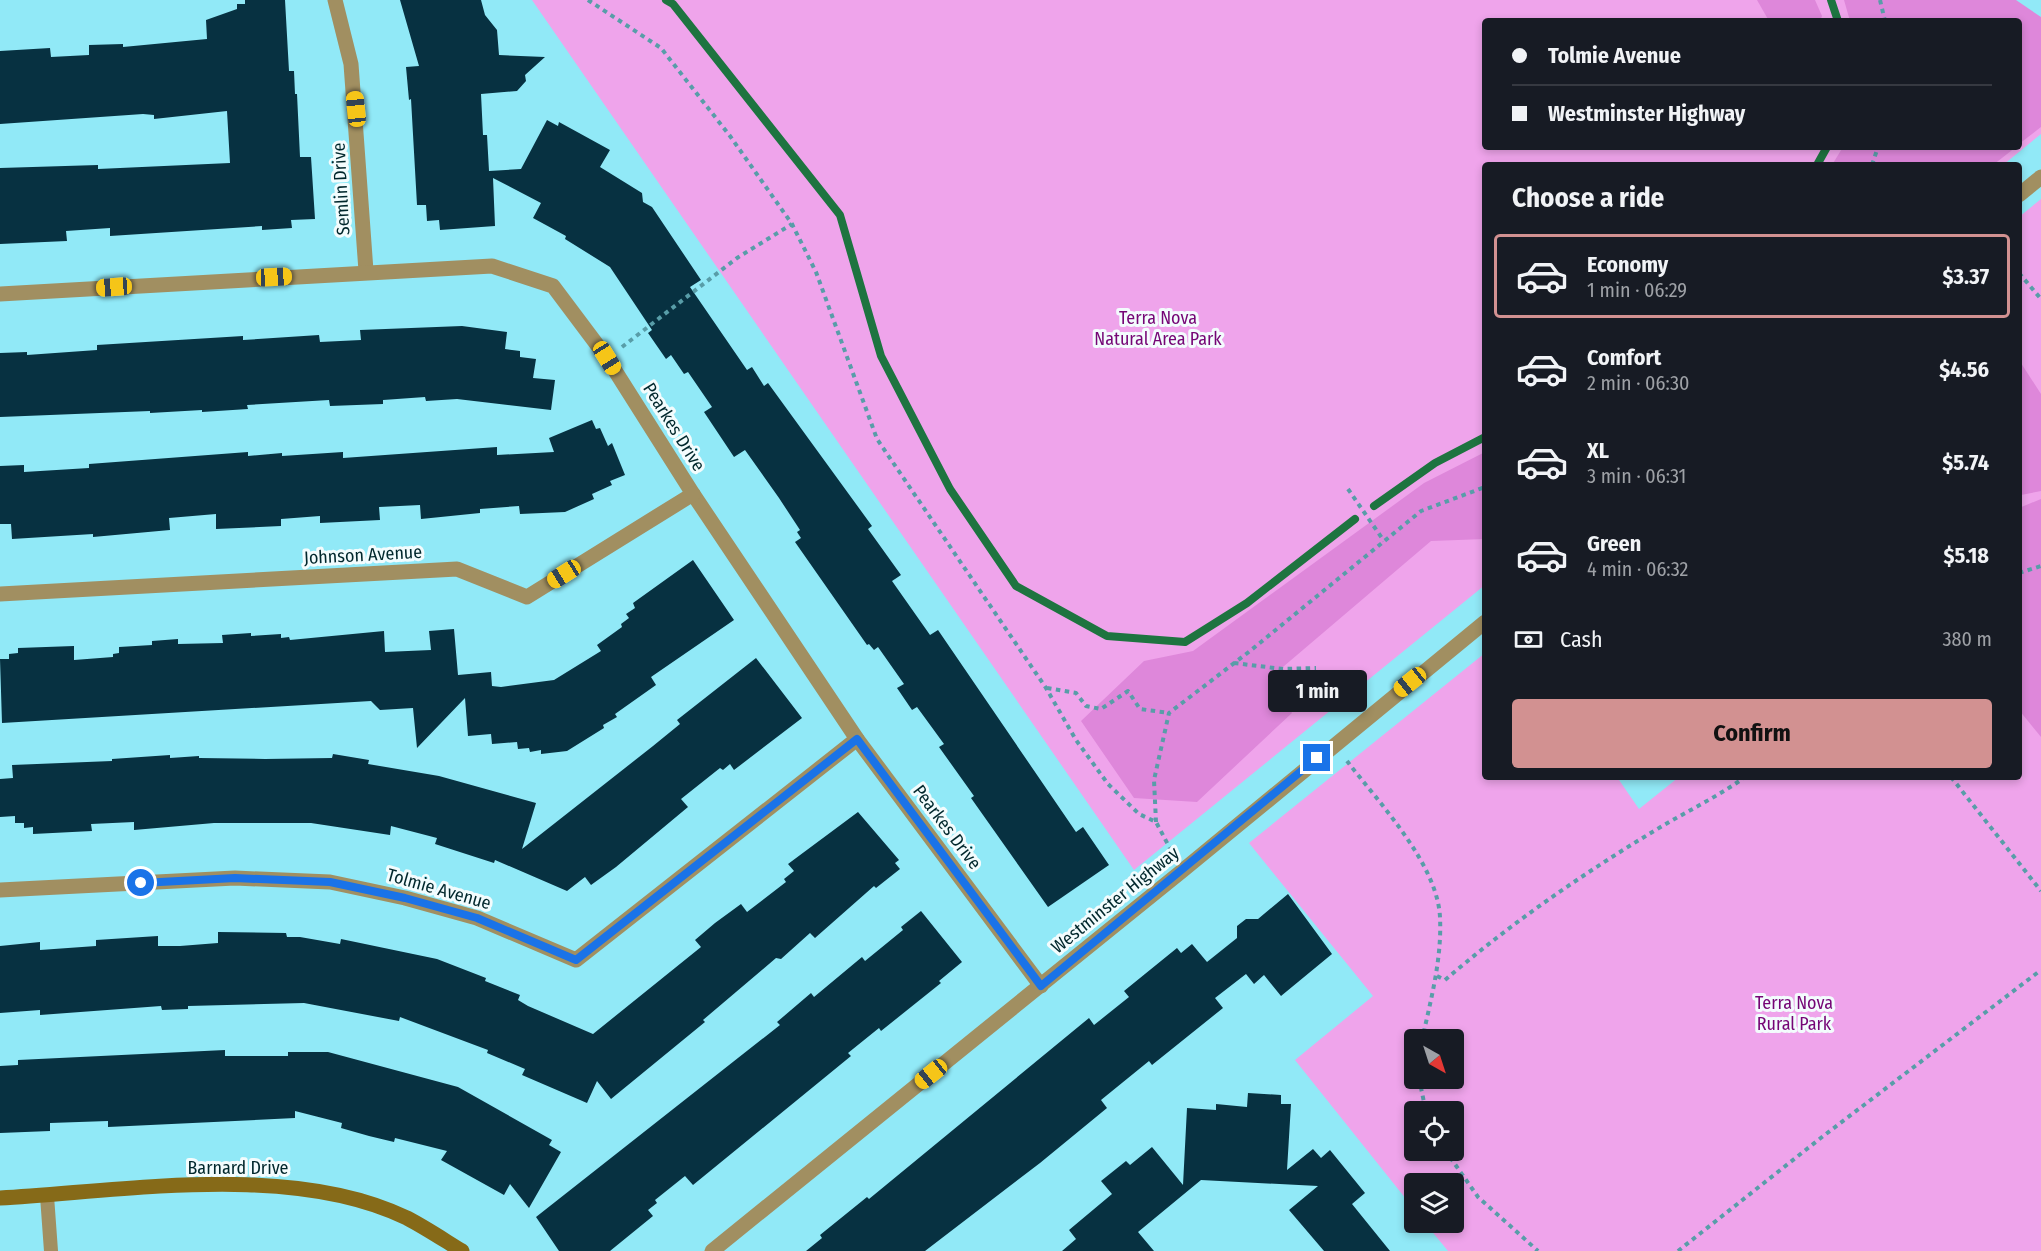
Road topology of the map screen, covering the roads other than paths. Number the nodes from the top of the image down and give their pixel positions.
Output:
1 (335, 0) edge
2 (2041, 177) edge
3 (2022, 193) edge
4 (366, 271) junction
5 (0, 294) edge
6 (693, 494) junction
7 (0, 594) edge
8 (1482, 624) edge
9 (857, 739) junction
10 (0, 890) edge
11 (1041, 986) junction
12 (47, 1196) junction
13 (0, 1198) edge
14 (51, 1251) edge
15 (462, 1251) edge
16 (712, 1251) edge

1 - 4 street, Semlin Drive
2 - 3 street
4 - 5 street, Pearkes Drive
4 - 6 street, Pearkes Drive
6 - 7 street, Johnson Avenue
6 - 9 street, Pearkes Drive
8 - 11 street, Westminster Highway
9 - 10 street, Tolmie Avenue
9 - 11 street, Pearkes Drive
11 - 16 street, Westminster Highway
12 - 13 street, Barnard Drive
12 - 14 lane
12 - 15 street, Barnard Drive

